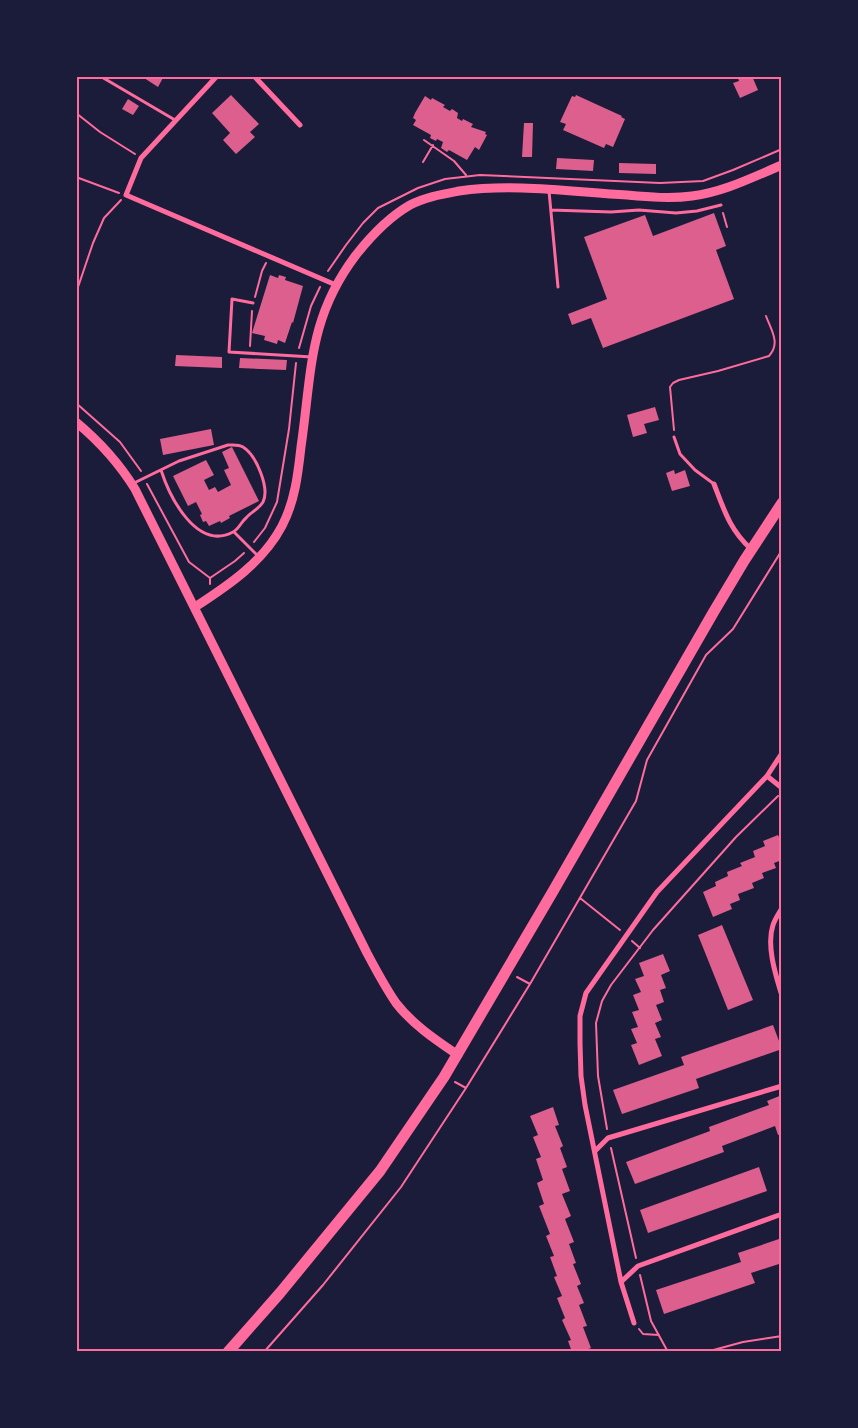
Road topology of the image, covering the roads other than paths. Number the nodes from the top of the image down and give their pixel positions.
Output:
1 (100, 76) edge
2 (217, 76) edge
3 (254, 76) edge
4 (176, 121) junction
5 (300, 125) dead end
6 (782, 165) edge
7 (549, 191) junction
8 (721, 205) dead end
9 (550, 210) junction
10 (336, 285) junction
11 (558, 287) dead end
12 (253, 303) dead end
13 (312, 357) junction
14 (76, 422) edge
15 (674, 437) road end
16 (161, 470) junction
17 (132, 484) junction
18 (714, 484) joint
19 (782, 504) edge
20 (234, 532) junction
21 (751, 549) junction
22 (260, 558) junction
23 (195, 607) junction
24 (782, 753) edge
25 (767, 776) junction
26 (782, 788) edge
27 (782, 908) edge
28 (782, 996) edge
29 (458, 1055) junction
30 (782, 1086) edge
31 (595, 1151) junction
32 (782, 1214) edge
33 (621, 1282) junction
34 (634, 1323) road end
35 (228, 1352) edge

1 - 4 lane
2 - 4 street
3 - 5 street
4 - 10 street
6 - 7 street
7 - 9 lane
7 - 10 street
8 - 9 lane
9 - 11 lane
10 - 13 street
12 - 13 lane
13 - 22 street
14 - 17 street
15 - 18 lane
16 - 17 lane
16 - 20 lane
16 - 20 lane
17 - 23 street
18 - 21 street
19 - 21 highway
20 - 22 lane
21 - 29 highway
22 - 23 street
23 - 29 street
24 - 25 street
25 - 26 street
25 - 31 street
27 - 28 street
29 - 35 highway
30 - 31 street
31 - 33 street
32 - 33 street
33 - 34 street

